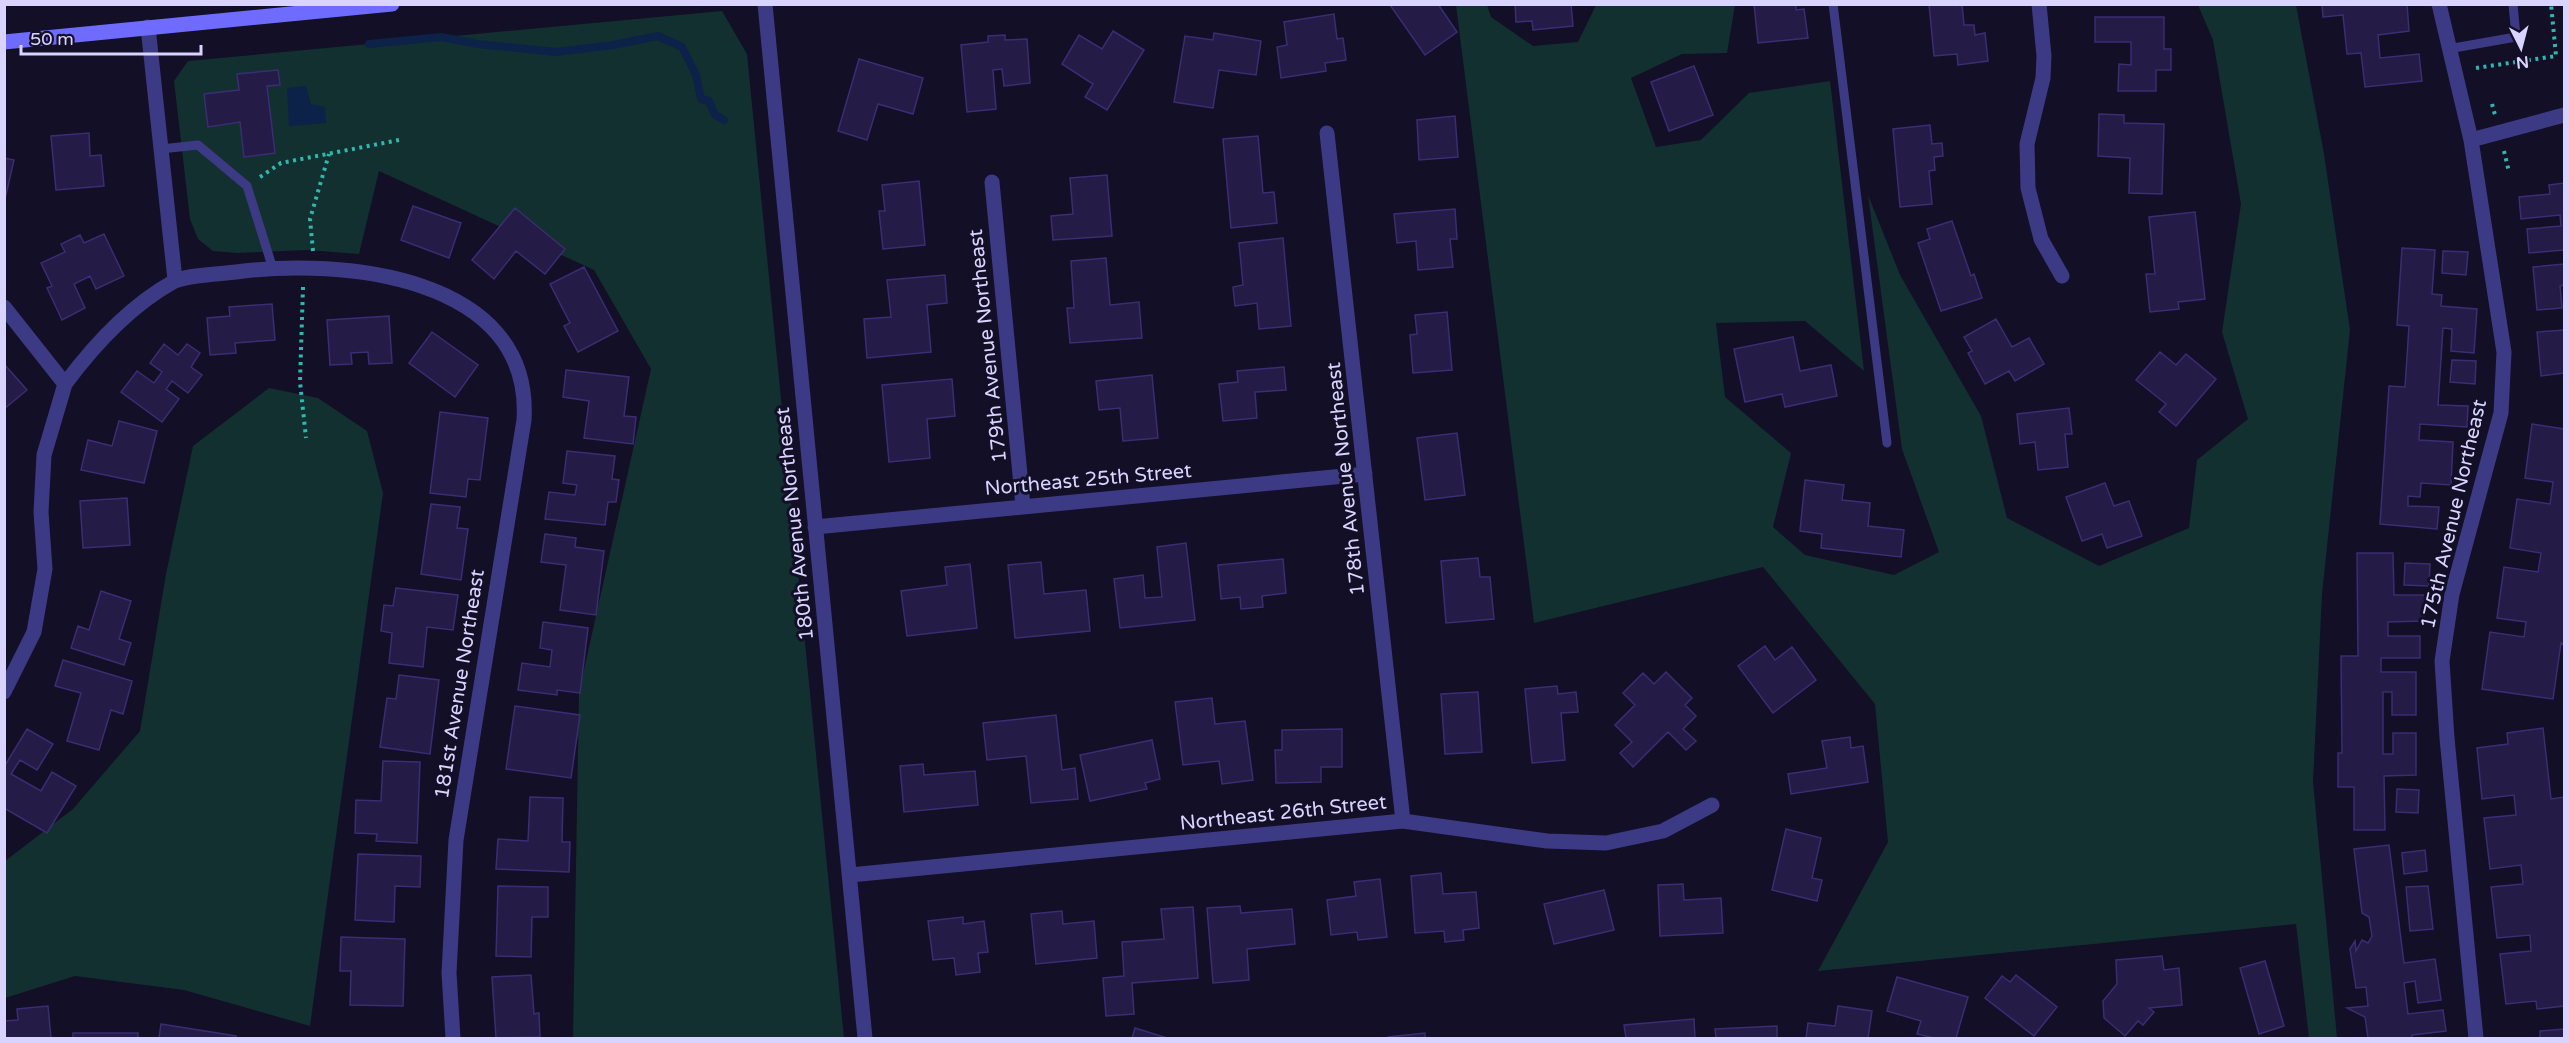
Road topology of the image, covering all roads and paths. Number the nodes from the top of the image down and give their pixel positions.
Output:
1 (392, 4) edge
2 (765, 4) edge
3 (1833, 4) edge
4 (2039, 4) edge
5 (2439, 4) edge
6 (2513, 4) edge
7 (2551, 4) edge
8 (148, 27) junction
9 (4, 42) edge
10 (2448, 50) junction
11 (2476, 68) dead end
12 (2565, 116) edge
13 (1327, 133) dead end
14 (399, 140) dead end
15 (2470, 140) junction
16 (161, 148) junction
17 (329, 154) junction
18 (992, 182) dead end
19 (247, 186) junction
20 (304, 268) junction
21 (273, 269) junction
22 (2062, 276) dead end
23 (175, 280) junction
24 (4, 307) edge
25 (65, 384) junction
26 (306, 438) dead end
27 (1887, 443) dead end
28 (1365, 474) junction
29 (1023, 506) junction
30 (815, 527) junction
31 (4, 692) edge
32 (1712, 805) dead end
33 (1403, 821) junction
34 (850, 875) junction
35 (453, 1038) edge
36 (866, 1038) edge
37 (2476, 1038) edge

1 - 8 main road
2 - 30 street, 180th Avenue Northeast
3 - 27 lane
4 - 22 street
5 - 10 street, 175th Avenue Northeast
6 - 10 lane
7 - 11 path
8 - 9 main road
8 - 16 street
10 - 15 street, 175th Avenue Northeast
12 - 15 street
13 - 28 street, 178th Avenue Northeast
14 - 17 path
15 - 37 street, 175th Avenue Northeast
16 - 19 lane
16 - 23 street
17 - 19 path
17 - 20 path
18 - 29 street, 179th Avenue Northeast
19 - 21 lane
20 - 21 street
20 - 26 path
20 - 35 street, 181st Avenue Northeast
21 - 23 street
23 - 25 street
24 - 25 street
25 - 31 street
28 - 29 street, Northeast 25th Street
28 - 33 street, 178th Avenue Northeast
29 - 30 street, Northeast 25th Street
30 - 34 street, 180th Avenue Northeast
32 - 33 street, Northeast 26th Street
33 - 34 street, Northeast 26th Street
34 - 36 street, 180th Avenue Northeast

